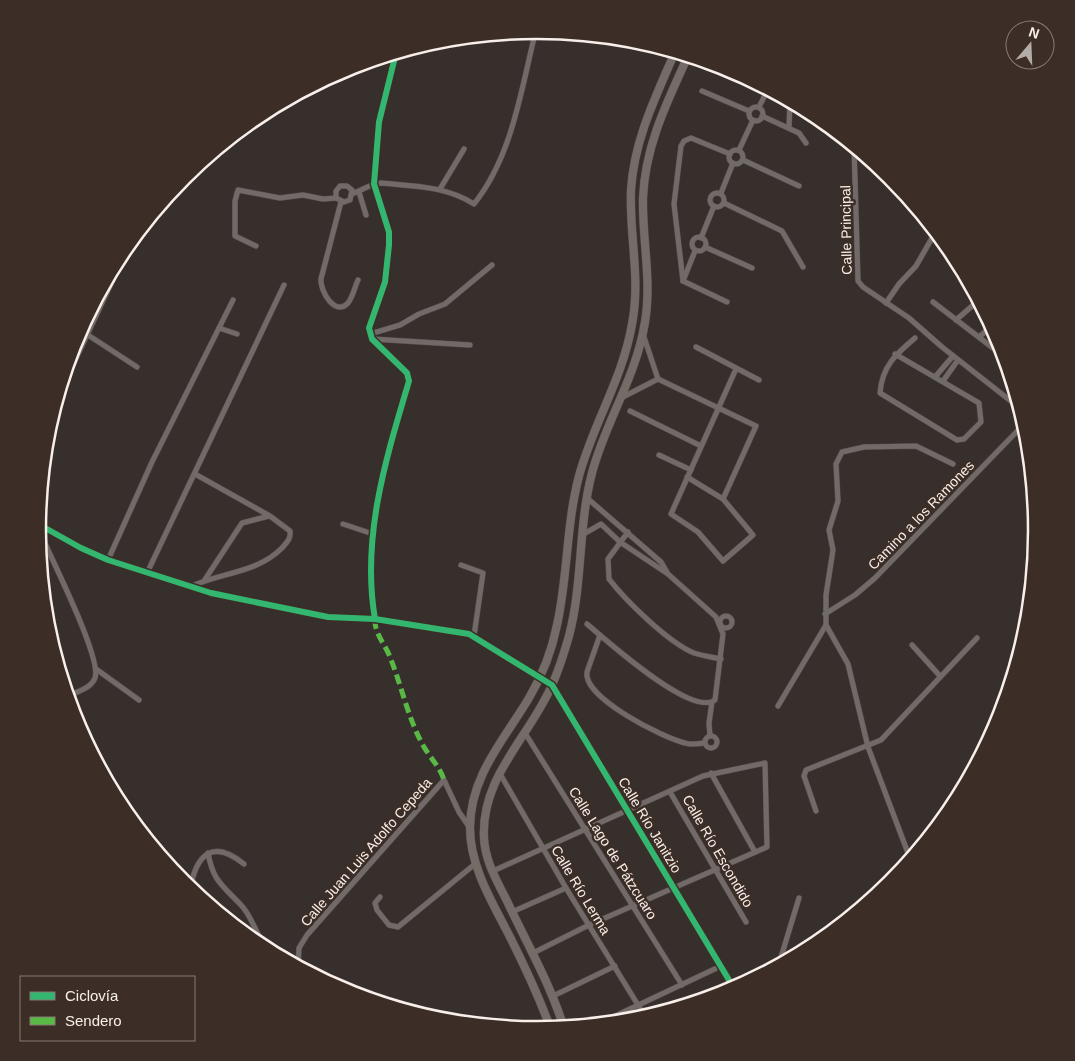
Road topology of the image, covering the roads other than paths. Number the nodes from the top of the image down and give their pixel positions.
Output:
1 (534, 39) edge
2 (672, 58) edge
3 (394, 61) edge
4 (685, 62) edge
5 (702, 92) dead end
6 (765, 95) edge
7 (759, 107) junction
8 (790, 109) edge
9 (749, 111) junction
10 (762, 116) junction
11 (753, 120) junction
12 (789, 128) junction
13 (806, 144) dead end
14 (464, 149) dead end
15 (739, 150) junction
16 (730, 154) junction
17 (854, 154) edge
18 (743, 160) junction
19 (733, 164) junction
20 (374, 184) junction
21 (799, 186) dead end
22 (440, 189) junction
23 (359, 192) junction
24 (721, 193) junction
25 (352, 194) junction
26 (338, 200) junction
27 (724, 203) junction
28 (714, 206) junction
29 (366, 215) dead end
30 (932, 237) edge
31 (701, 238) junction
32 (256, 246) dead end
33 (705, 247) junction
34 (695, 251) junction
35 (492, 265) dead end
36 (803, 267) dead end
37 (752, 268) dead end
38 (358, 280) dead end
39 (683, 281) junction
40 (284, 285) dead end
41 (107, 295) edge
42 (233, 300) dead end
43 (727, 302) dead end
44 (933, 302) dead end
45 (886, 303) junction
46 (974, 304) edge
47 (956, 320) junction
48 (219, 328) junction
49 (987, 330) edge
50 (237, 334) dead end
51 (643, 334) junction
52 (88, 335) junction
53 (371, 336) junction
54 (979, 337) junction
55 (915, 338) dead end
56 (470, 345) dead end
57 (696, 348) dead end
58 (995, 349) edge
59 (895, 354) junction
60 (78, 356) edge
61 (956, 358) junction
62 (137, 367) dead end
63 (736, 369) junction
64 (935, 377) junction
65 (658, 379) junction
66 (759, 380) dead end
67 (943, 381) junction
68 (623, 397) junction
69 (1012, 402) edge
70 (718, 408) junction
71 (630, 411) dead end
72 (1019, 430) edge
73 (701, 446) junction
74 (659, 455) dead end
75 (952, 464) dead end
76 (690, 470) junction
77 (195, 474) junction
78 (687, 477) junction
79 (587, 498) junction
80 (723, 498) junction
81 (270, 516) junction
82 (608, 516) junction
83 (343, 524) dead end
84 (600, 524) junction
85 (46, 528) edge
86 (628, 532) junction
87 (373, 534) junction
88 (582, 536) junction
89 (620, 542) junction
90 (47, 547) edge
91 (108, 560) junction
92 (461, 565) dead end
93 (147, 573) junction
94 (668, 574) junction
95 (204, 581) junction
96 (192, 586) junction
97 (825, 614) junction
98 (374, 619) junction
99 (587, 624) dead end
100 (826, 624) junction
101 (600, 634) junction
102 (474, 636) junction
103 (977, 638) dead end
104 (912, 645) dead end
105 (721, 659) junction
106 (96, 669) junction
107 (540, 676) junction
108 (940, 676) junction
109 (552, 685) junction
110 (74, 694) edge
111 (139, 700) dead end
112 (712, 702) junction
113 (778, 706) dead end
114 (525, 732) junction
115 (710, 736) junction
116 (704, 743) junction
117 (868, 747) junction
118 (499, 772) junction
119 (711, 773) junction
120 (670, 792) junction
121 (626, 811) junction
122 (816, 811) dead end
123 (470, 828) junction
124 (585, 830) junction
125 (543, 849) junction
126 (208, 852) junction
127 (755, 852) junction
128 (908, 853) edge
129 (244, 864) dead end
130 (475, 864) junction
131 (715, 869) junction
132 (493, 872) junction
133 (192, 880) edge
134 (566, 888) junction
135 (673, 890) junction
136 (380, 897) dead end
137 (799, 898) dead end
138 (635, 907) junction
139 (512, 912) junction
140 (746, 922) dead end
141 (589, 925) junction
142 (257, 934) edge
143 (533, 954) junction
144 (781, 957) edge
145 (298, 960) edge
146 (615, 966) junction
147 (721, 966) junction
148 (731, 983) edge
149 (682, 985) junction
150 (553, 996) junction
151 (638, 1006) junction
152 (641, 1011) edge
153 (617, 1016) edge
154 (562, 1021) edge
155 (548, 1022) edge

1 - 22 street
2 - 107 main road
3 - 20 street
4 - 51 main road
5 - 9 street
6 - 7 street
7 - 9 street
7 - 10 street
8 - 12 street
9 - 11 street
10 - 11 street
10 - 12 street
11 - 15 street
12 - 13 street
14 - 22 street
15 - 16 street
15 - 18 street
16 - 19 street
16 - 39 street
17 - 45 street, Calle Principal
18 - 19 street
18 - 21 street
19 - 24 street
20 - 22 street
20 - 23 street
20 - 53 street
23 - 25 street
23 - 29 street
24 - 27 street
24 - 28 street
25 - 26 street
25 - 26 street
26 - 32 street
26 - 38 street
27 - 28 street
27 - 36 street
28 - 31 street
30 - 45 street
31 - 33 street
31 - 34 street
33 - 34 street
33 - 37 street
34 - 39 street
35 - 53 street
39 - 43 street
40 - 77 street
41 - 52 street
42 - 48 street
44 - 47 street
45 - 61 street, Calle Principal
46 - 47 street
47 - 54 street
48 - 50 street
48 - 91 street
49 - 54 street
51 - 65 street
51 - 68 main road
52 - 60 street
52 - 62 street
53 - 56 street
53 - 87 street
54 - 58 street
55 - 59 street
57 - 63 street
59 - 64 street
59 - 67 street
61 - 64 street
61 - 67 street
61 - 69 street, Calle Principal
63 - 66 street
63 - 70 street
64 - 67 street
65 - 68 street
65 - 70 street
68 - 79 main road
70 - 73 street
70 - 80 street
71 - 73 street
72 - 97 street, Camino a los Ramones
73 - 76 street
74 - 76 street
75 - 97 street
76 - 78 street
77 - 81 street
77 - 93 street
78 - 80 street
78 - 80 street
79 - 82 street
79 - 88 main road
81 - 95 street
81 - 95 street
82 - 84 street
82 - 86 street
83 - 87 street
84 - 88 street
84 - 89 street
85 - 91 street
86 - 89 street
86 - 94 street
87 - 98 street
88 - 109 main road
89 - 94 street
89 - 105 street
90 - 106 street
91 - 93 street
92 - 102 street
93 - 96 street
94 - 105 street
95 - 96 street
96 - 98 street
97 - 100 street
98 - 102 street
99 - 101 street
100 - 113 street
100 - 117 street
101 - 112 street
101 - 116 street
102 - 107 street, Calle Río Janitzio
103 - 108 street
104 - 108 street
105 - 112 street
106 - 110 street
106 - 111 street
107 - 109 street, Calle Río Janitzio
107 - 123 main road
108 - 117 street
109 - 114 main road
109 - 121 street, Calle Río Janitzio
112 - 115 street
114 - 118 main road
114 - 124 street, Calle Lago de Pátzcuaro
115 - 116 street
115 - 116 street
117 - 122 street
117 - 128 street
118 - 125 street, Calle Río Lerma
118 - 132 main road
119 - 120 street
119 - 127 street
119 - 127 street
120 - 121 street
120 - 131 street, Calle Río Escondido
121 - 124 street
121 - 135 street, Calle Río Janitzio
123 - 130 main road
123 - 145 street, Calle Juan Luis Adolfo Cepeda
124 - 125 street
124 - 138 street, Calle Lago de Pátzcuaro
125 - 132 street
125 - 134 street, Calle Río Lerma
126 - 129 street
126 - 133 street
126 - 142 street
127 - 131 street
130 - 136 street
130 - 155 main road
131 - 135 street
131 - 140 street, Calle Río Escondido
132 - 139 main road
134 - 139 street
134 - 141 street, Calle Río Lerma
135 - 138 street
135 - 147 street, Calle Río Janitzio
137 - 144 street
138 - 141 street
138 - 149 street, Calle Lago de Pátzcuaro
139 - 143 main road
141 - 143 street
141 - 146 street, Calle Río Lerma
143 - 150 main road
146 - 150 street
146 - 151 street, Calle Río Lerma
147 - 148 street, Calle Río Janitzio
147 - 149 street
149 - 151 street
150 - 154 main road
151 - 152 street, Calle Río Lerma
151 - 153 street

